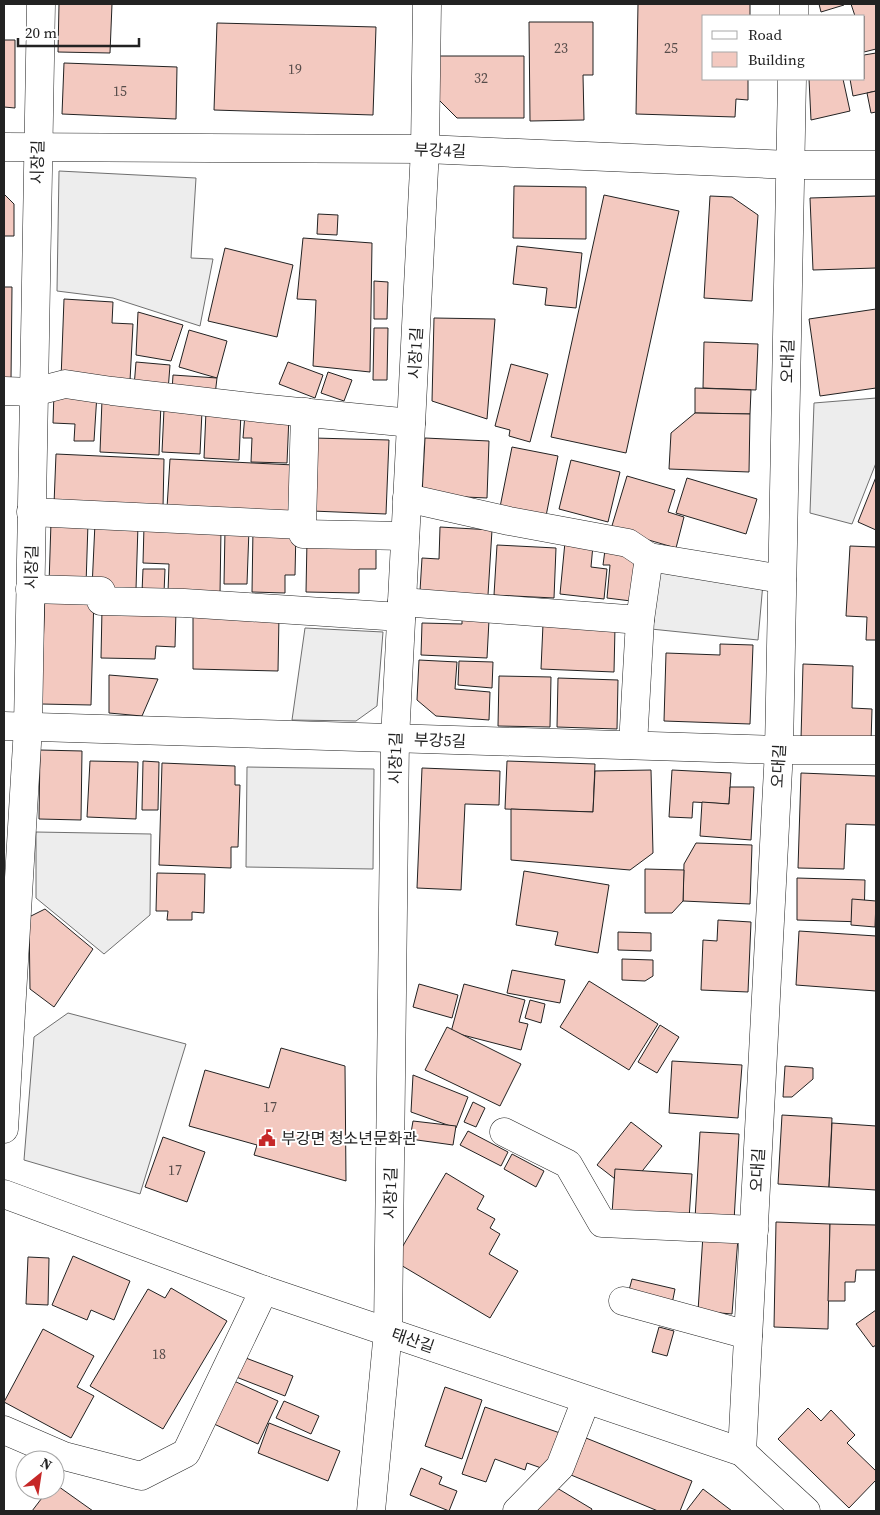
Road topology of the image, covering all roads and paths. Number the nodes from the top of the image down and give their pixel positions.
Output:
1 (41, 4) edge
2 (427, 4) edge
3 (792, 80) edge
4 (4, 147) edge
5 (38, 148) junction
6 (425, 149) junction
7 (790, 165) junction
8 (876, 166) edge
9 (4, 391) edge
10 (34, 392) junction
11 (305, 412) junction
12 (411, 424) junction
13 (407, 498) junction
14 (31, 512) junction
15 (302, 525) junction
16 (405, 536) junction
17 (649, 557) junction
18 (782, 579) junction
19 (30, 589) junction
20 (402, 610) junction
21 (640, 620) junction
22 (16, 726) edge
23 (395, 738) junction
24 (632, 745) junction
25 (779, 750) junction
26 (876, 750) edge
27 (4, 1129) edge
28 (504, 1132) dead end
29 (4, 1194) edge
30 (754, 1230) junction
31 (264, 1290) junction
32 (623, 1301) dead end
33 (388, 1331) junction
34 (748, 1335) junction
35 (586, 1400) junction
36 (4, 1430) edge
37 (742, 1452) junction
38 (371, 1511) edge
39 (517, 1511) edge
40 (806, 1511) edge

1 - 5 street, 시장길
2 - 6 street, 시장1길
3 - 7 street, 오대길
4 - 5 street, 부강4길
5 - 6 street, 부강4길
5 - 10 street, 시장길
6 - 7 street, 부강4길
6 - 12 street, 시장1길
7 - 8 street, 부강4길
7 - 18 street, 오대길
9 - 10 street
10 - 11 street
10 - 14 street, 시장길
11 - 12 street
11 - 15 street
12 - 13 street, 시장1길
13 - 16 street, 시장1길
13 - 17 street
14 - 15 street
14 - 19 street, 시장길
15 - 16 street
16 - 20 street, 시장1길
17 - 18 street
17 - 21 street
18 - 25 street, 오대길
19 - 20 street
19 - 22 street, 시장길
20 - 21 street
20 - 23 street, 시장1길
21 - 24 street
22 - 23 street, 부강5길
22 - 27 street, 시장길
23 - 24 street, 부강5길
23 - 33 street, 시장1길
24 - 25 street, 부강5길
25 - 26 street, 부강5길
25 - 30 street, 오대길
28 - 30 street
29 - 31 street, 태산길
30 - 34 street, 오대길
31 - 33 street, 태산길
31 - 36 street
32 - 34 street
33 - 35 street, 태산길
33 - 38 street, 시장1길
34 - 37 street, 오대길
35 - 37 street, 태산길
35 - 39 street
37 - 40 street, 태산길

